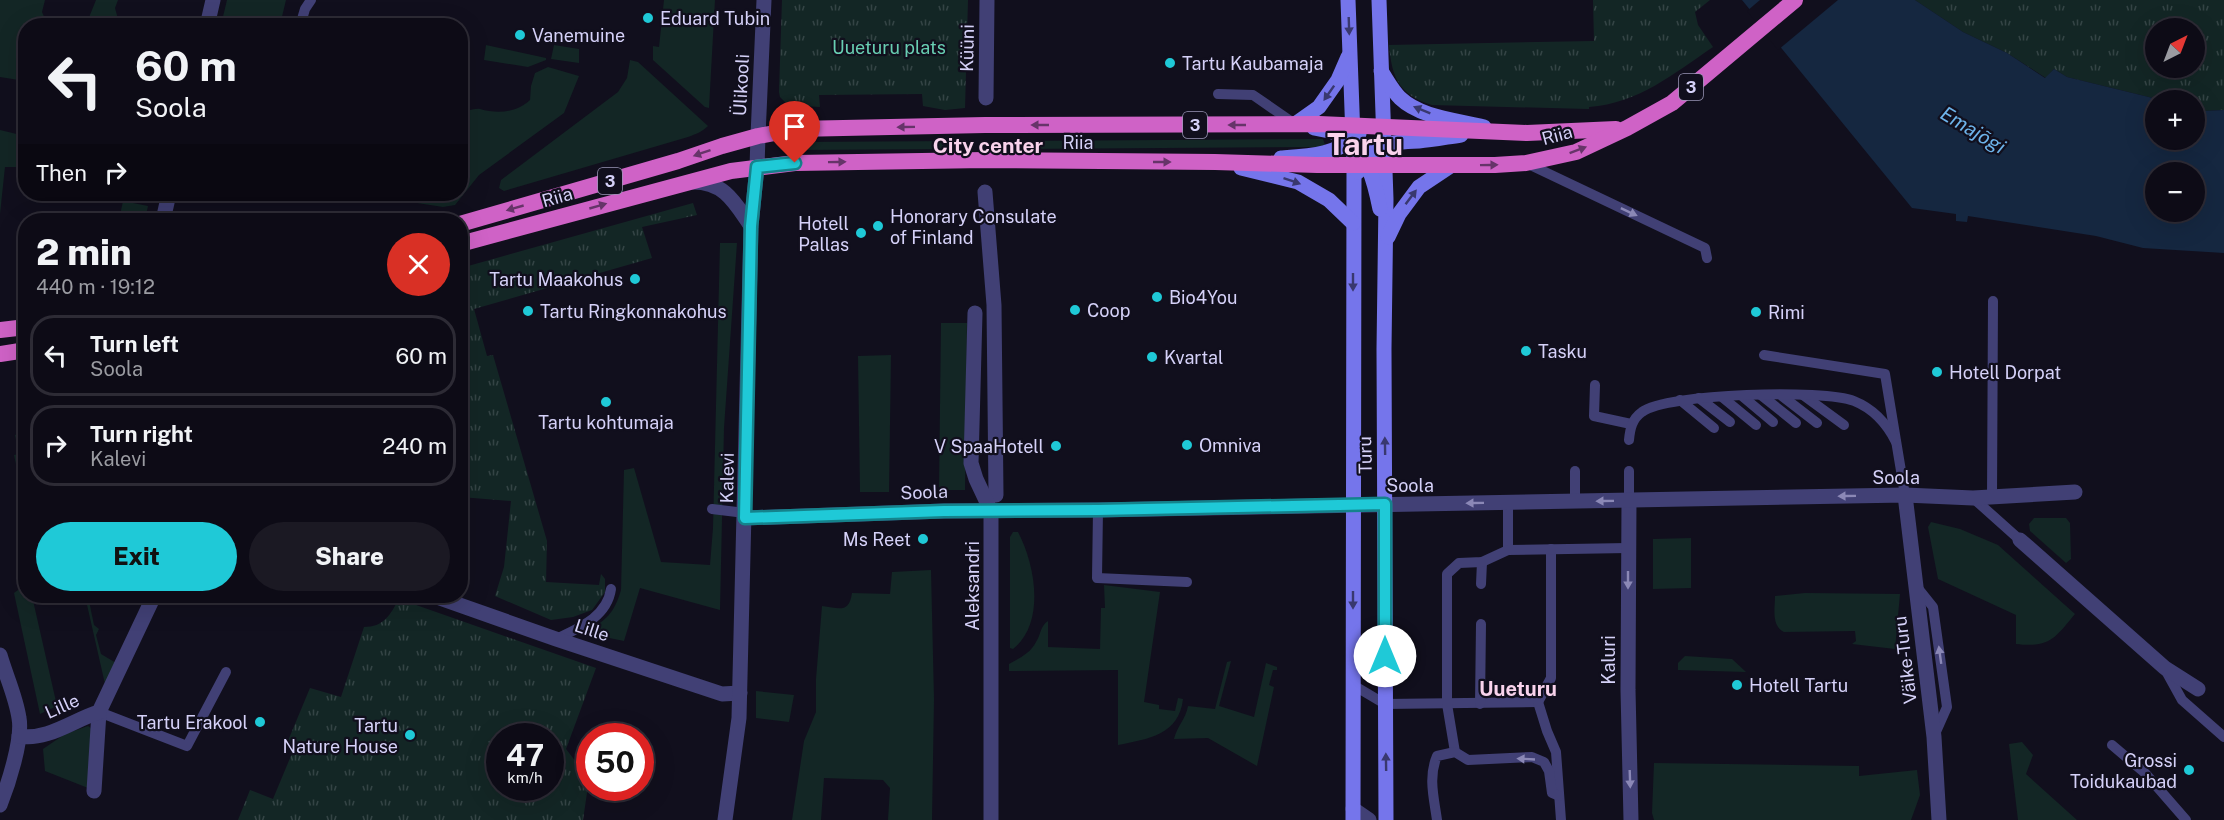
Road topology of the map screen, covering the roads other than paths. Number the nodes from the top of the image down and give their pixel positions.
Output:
1 (213, 0) edge
2 (311, 0) edge
3 (764, 0) edge
4 (987, 0) edge
5 (1348, 0) edge
6 (1378, 0) edge
7 (1795, 0) edge
8 (209, 18) edge
9 (302, 18) edge
10 (1350, 51) junction
11 (1380, 69) junction
12 (1218, 94) dead end
13 (986, 98) dead end
14 (1295, 124) junction
15 (1627, 128) junction
16 (1499, 130) junction
17 (1361, 132) junction
18 (758, 136) junction
19 (1383, 153) junction
20 (1215, 162) junction
21 (1526, 163) junction
22 (1362, 164) junction
23 (1452, 165) junction
24 (757, 167) junction
25 (687, 182) junction
26 (985, 192) dead end
27 (468, 222) edge
28 (1353, 223) junction
29 (751, 226) junction
30 (468, 242) edge
31 (1385, 242) junction
32 (1707, 258) dead end
33 (993, 291) junction
34 (1993, 302) dead end
35 (18, 328) edge
36 (0, 330) edge
37 (18, 351) edge
38 (0, 354) edge
39 (1764, 355) dead end
40 (1595, 385) dead end
41 (1761, 395) junction
42 (1803, 395) junction
43 (1742, 396) junction
44 (1782, 396) junction
45 (1722, 397) junction
46 (1699, 398) junction
47 (1680, 400) junction
48 (1730, 422) dead end
49 (1773, 423) dead end
50 (1796, 423) dead end
51 (1817, 423) dead end
52 (1631, 424) junction
53 (1844, 425) dead end
54 (1756, 426) dead end
55 (1714, 428) dead end
56 (1629, 440) dead end
57 (1896, 441) junction
58 (1575, 471) dead end
59 (1629, 471) dead end
60 (2075, 492) dead end
61 (996, 495) dead end
62 (1905, 495) junction
63 (1992, 497) junction
64 (1973, 498) junction
65 (1629, 500) junction
66 (1575, 501) junction
67 (1508, 503) junction
68 (1385, 504) junction
69 (1354, 505) junction
70 (712, 508) dead end
71 (1098, 510) junction
72 (991, 511) junction
73 (745, 515) junction
74 (2020, 540) joint
75 (1628, 548) junction
76 (1551, 549) junction
77 (1508, 550) junction
78 (1482, 562) junction
79 (1187, 582) dead end
80 (1481, 584) dead end
81 (611, 589) dead end
82 (151, 603) edge
83 (454, 603) edge
84 (1481, 624) dead end
85 (556, 639) junction
86 (0, 655) edge
87 (2165, 668) junction
88 (226, 672) dead end
89 (1353, 684) junction
90 (2198, 689) dead end
91 (740, 693) junction
92 (1538, 702) junction
93 (1385, 704) junction
94 (1447, 704) junction
95 (1480, 704) junction
96 (99, 712) junction
97 (19, 736) junction
98 (2224, 737) edge
99 (2112, 745) dead end
100 (1455, 752) junction
101 (94, 791) dead end
102 (1559, 796) junction
103 (0, 805) edge
104 (1353, 815) edge
105 (725, 820) edge
106 (991, 820) edge
107 (1369, 820) edge
108 (1386, 820) edge
109 (1437, 820) edge
110 (1561, 820) edge
111 (1631, 820) edge
112 (1939, 820) edge
113 (2186, 820) edge

1 - 8 street
2 - 9 lane
3 - 18 street, Ülikooli
4 - 13 street, Küüni
5 -> 10 main road
6 - 11 main road
7 - 15 highway, Riia / 3
10 -> 14 main road
10 - 17 main road
16 -> 11 main road
11 - 17 main road
12 - 14 lane
14 - 17 highway, Riia / 3
14 -> 18 highway, Riia / 3
15 - 16 highway, Riia / 3
21 -> 15 highway, Riia / 3
16 - 17 highway, Riia / 3
16 - 19 main road
17 - 19 main road, Turu
17 - 20 main road
17 - 22 main road, Turu
18 - 24 street, Kalevi
18 -> 27 highway, Riia / 3
19 - 22 highway, Riia / 3
19 - 23 highway, Riia / 3
19 - 31 main road, Turu
20 - 22 highway, Riia / 3
24 -> 20 highway, Riia / 3
20 -> 28 main road
23 -> 21 highway, Riia / 3
21 -> 32 lane
22 - 28 main road, Turu
22 - 31 main road
31 -> 23 main road
24 - 25 highway, Riia / 3
24 - 29 street, Kalevi
25 - 29 street
30 -> 25 highway, Riia / 3
26 - 33 street
28 -> 69 main road, Turu
29 - 73 street, Kalevi
68 -> 31 main road, Turu
33 - 61 street
33 - 72 street, Aleksandri
34 - 63 lane
35 - 36 highway
37 - 38 highway
39 - 57 lane
40 - 52 lane
41 - 43 lane
41 - 44 lane
41 - 50 lane
42 - 44 lane
42 - 53 lane
42 - 57 lane
43 - 45 lane
43 - 49 lane
44 - 51 lane
45 - 46 lane
45 - 54 lane
46 - 47 lane
46 - 48 lane
47 - 52 lane
47 - 55 lane
52 - 56 lane
57 - 62 lane
58 - 66 lane
59 - 65 lane
60 - 63 street, Soola
62 - 64 street, Soola
62 -> 65 street, Soola
62 - 112 street, Väike-Turu
63 - 64 street, Soola
64 - 74 lane
65 -> 66 street, Soola
65 - 75 street, Kaluri
66 - 67 street, Soola
67 -> 68 street, Soola
67 - 77 lane
68 - 69 street, Soola
68 - 93 main road, Turu
69 - 71 street, Soola
69 -> 89 main road, Turu
70 - 73 lane
71 - 72 street, Soola
71 - 79 lane
72 - 73 street, Soola
72 - 106 street, Aleksandri
73 - 91 street, Kalevi
74 - 87 street
75 - 76 lane
75 -> 111 street, Kaluri
76 - 77 lane
76 - 92 lane
77 - 78 lane
78 - 80 lane
78 - 94 lane
81 - 85 lane
82 - 96 street, Lille
83 - 85 street, Lille
84 - 95 lane
85 - 91 street, Lille
86 - 97 street
87 - 90 street
87 - 98 lane
88 - 96 lane
89 - 93 lane
89 - 104 main road, Turu
91 - 105 street, Kalevi
92 - 95 lane
92 - 102 lane
93 - 94 lane
108 -> 93 main road, Turu
94 - 95 lane
94 - 100 lane
96 - 97 street, Lille
96 - 101 street
97 - 103 street
99 - 113 lane
102 -> 100 lane
100 - 109 lane
102 - 110 lane
104 - 107 street, Turu

